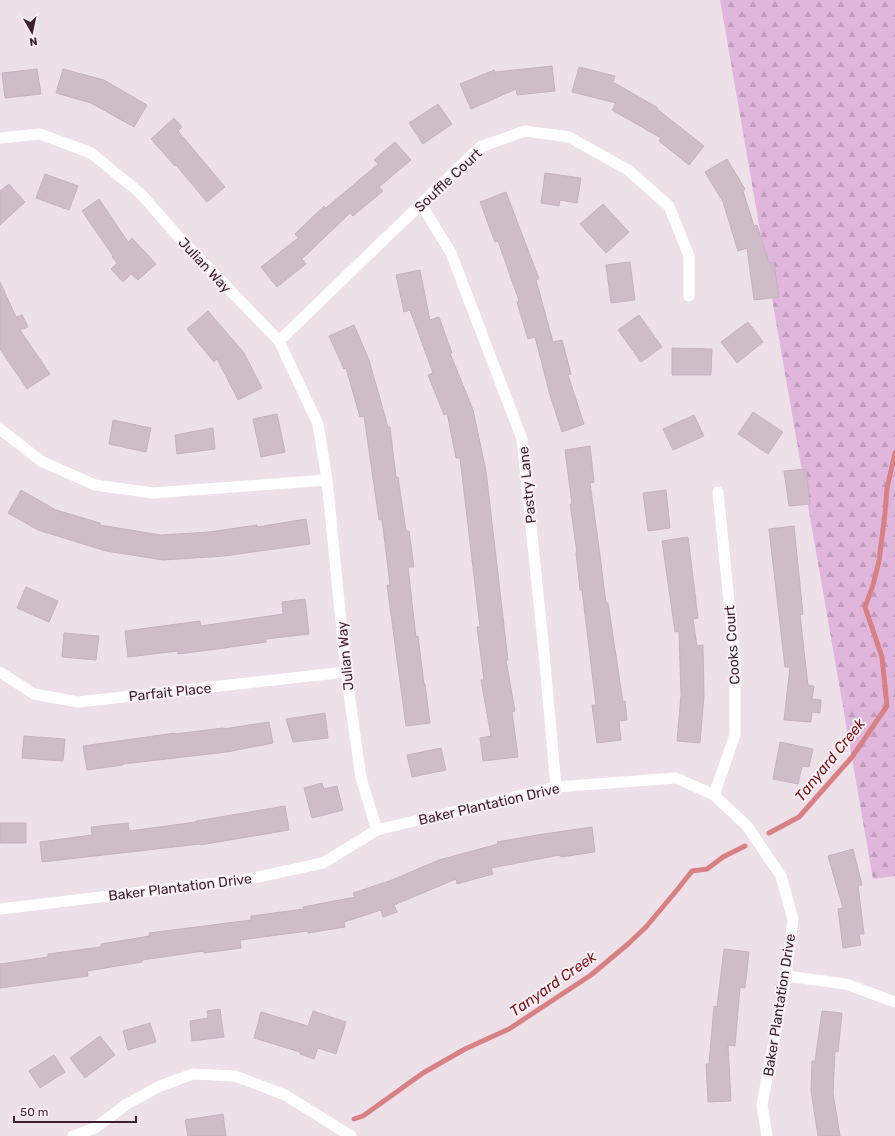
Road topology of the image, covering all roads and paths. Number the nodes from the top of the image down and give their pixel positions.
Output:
1 (0, 138) edge
2 (421, 204) junction
3 (688, 296) dead end
4 (279, 341) junction
5 (0, 429) edge
6 (327, 480) junction
7 (718, 492) dead end
8 (0, 672) edge
9 (346, 672) junction
10 (556, 787) junction
11 (714, 795) junction
12 (378, 830) junction
13 (0, 909) edge
14 (786, 976) junction
15 (895, 1002) edge
16 (73, 1136) edge
17 (351, 1136) edge
18 (767, 1136) edge

1 - 4 street, Julian Way
2 - 3 street, Souffle Court
2 - 4 street, Souffle Court
2 - 10 street, Pastry Lane
4 - 6 street, Julian Way
5 - 6 street
6 - 9 street, Julian Way
7 - 11 street, Cooks Court
8 - 9 street, Parfait Place
9 - 12 street, Julian Way
10 - 11 street, Baker Plantation Drive
10 - 12 street, Baker Plantation Drive
11 - 14 street, Baker Plantation Drive
12 - 13 street, Baker Plantation Drive
14 - 15 street
14 - 18 street, Baker Plantation Drive
16 - 17 street

